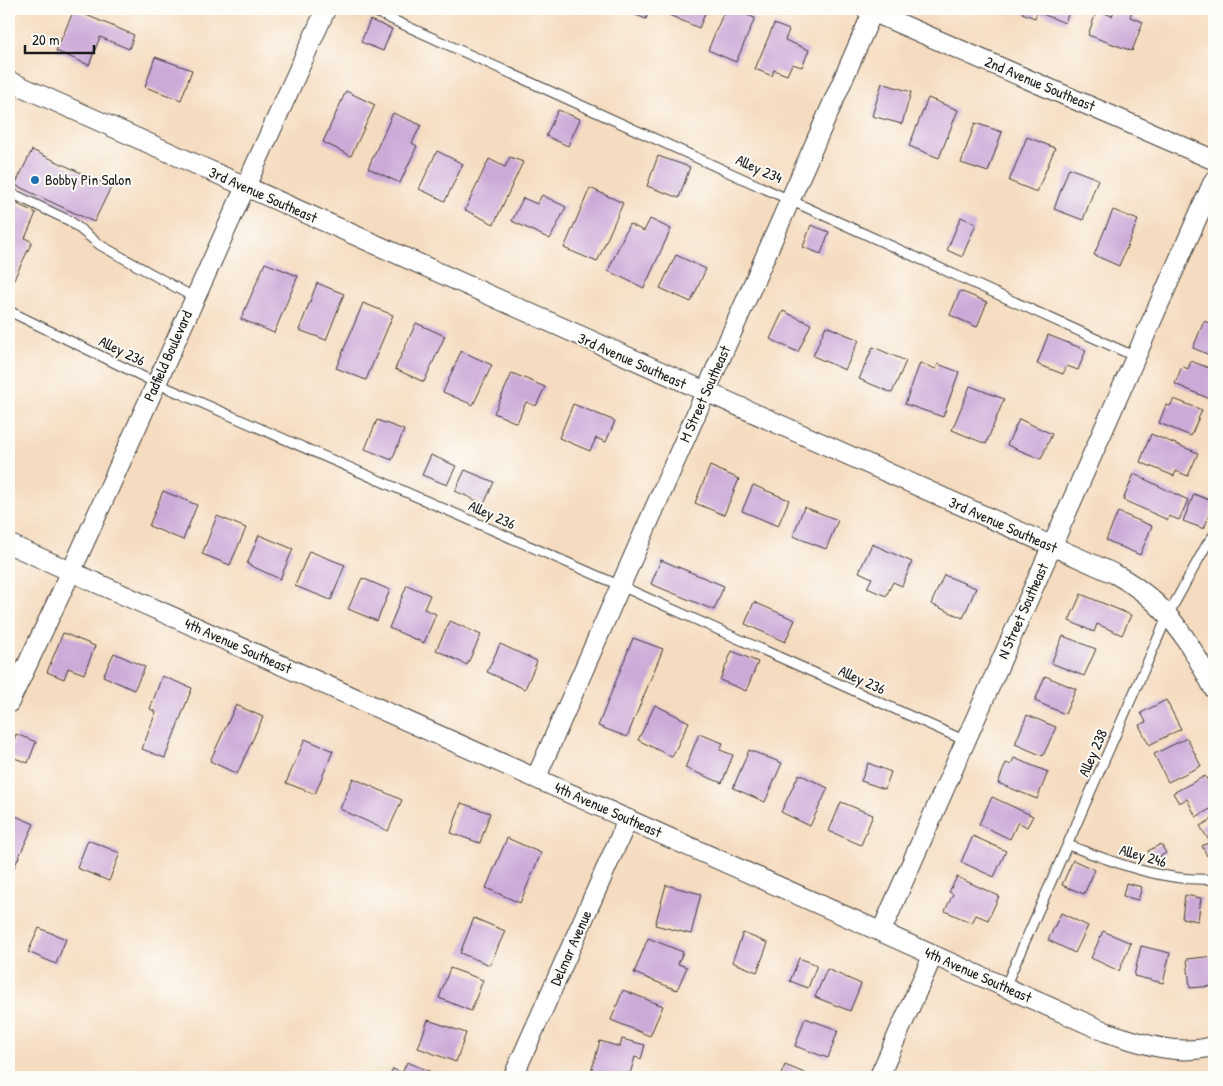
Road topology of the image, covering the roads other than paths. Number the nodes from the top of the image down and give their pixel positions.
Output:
1 (326, 9) edge
2 (369, 9) edge
3 (871, 10) edge
4 (9, 81) edge
5 (1214, 160) edge
6 (245, 187) junction
7 (1213, 189) edge
8 (9, 192) edge
9 (790, 198) junction
10 (195, 298) junction
11 (9, 311) edge
12 (1136, 357) junction
13 (156, 383) junction
14 (705, 393) junction
15 (1214, 536) edge
16 (9, 544) edge
17 (1052, 547) junction
18 (71, 572) junction
19 (621, 586) junction
20 (1168, 615) junction
21 (1214, 690) edge
22 (9, 703) edge
23 (966, 741) junction
24 (536, 778) junction
25 (628, 819) junction
26 (1068, 845) junction
27 (1214, 879) edge
28 (881, 932) junction
29 (933, 955) junction
30 (1005, 987) junction
31 (1214, 1046) edge
32 (513, 1077) edge
33 (879, 1077) edge

1 - 6 street, Padfield Boulevard
2 - 9 lane, Alley 234
3 - 5 street, 2nd Avenue Southeast
3 - 9 street, M Street Southeast
4 - 6 street, 3rd Avenue Southeast
6 - 10 street, Padfield Boulevard
6 - 14 street, 3rd Avenue Southeast
7 - 12 street, N Street Southeast
8 - 10 lane
9 - 12 lane, Alley 234
9 - 14 street, M Street Southeast
10 - 13 street, Padfield Boulevard
11 - 13 lane, Alley 236
12 - 17 street, N Street Southeast
13 - 18 street, Padfield Boulevard
13 - 19 lane, Alley 236
14 - 17 street, 3rd Avenue Southeast
14 - 19 street, M Street Southeast
15 - 20 lane, Alley 238
16 - 18 street, 4th Avenue Southeast
17 - 20 street, 3rd Avenue Southeast
17 - 23 street, N Street Southeast
18 - 22 street, Padfield Boulevard
18 - 24 street, 4th Avenue Southeast
19 - 23 lane, Alley 236
19 - 24 street, M Street Southeast
20 - 21 street, 3rd Avenue Southeast
20 - 26 lane, Alley 238
23 - 28 street, N Street Southeast
24 - 25 street, 4th Avenue Southeast
25 - 28 street, 4th Avenue Southeast
25 - 32 street, Delmar Avenue
26 - 27 lane, Alley 246
26 - 30 lane, Alley 238
28 - 29 street, 4th Avenue Southeast
29 - 30 street, 4th Avenue Southeast
29 - 33 street
30 - 31 street, 4th Avenue Southeast

